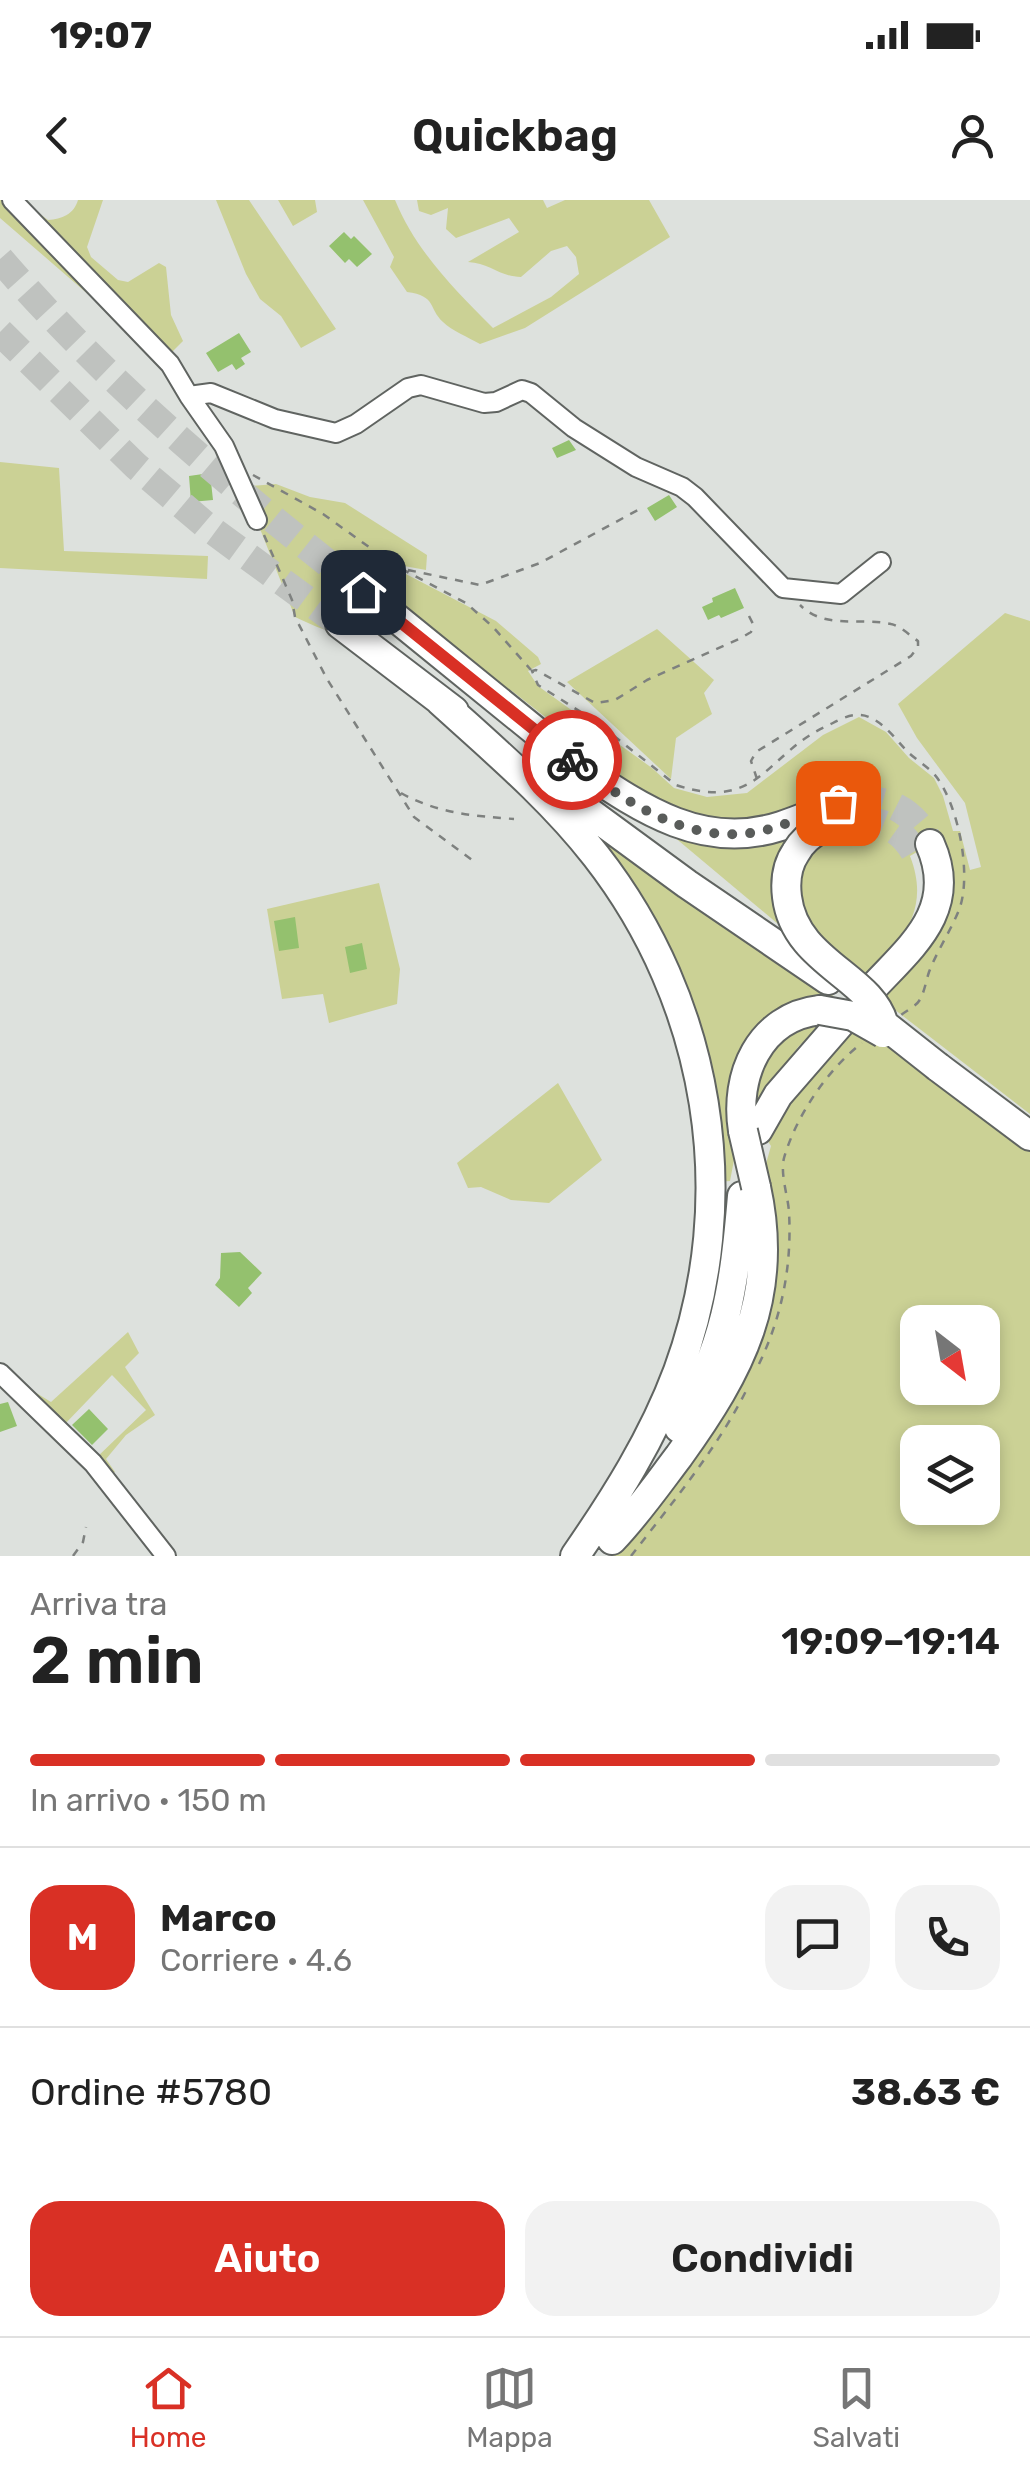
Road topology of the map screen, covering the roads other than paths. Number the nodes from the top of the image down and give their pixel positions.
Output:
1 (12, 200) edge
2 (189, 396) junction
3 (257, 520) road end
4 (881, 562) dead end
5 (363, 592) tunnel mouth
6 (340, 624) tunnel mouth
7 (493, 698) junction
8 (440, 701) junction
9 (922, 849) tunnel mouth
10 (828, 980) junction
11 (868, 992) dead end
12 (832, 1015) junction
13 (884, 1024) junction
14 (938, 1067) junction
15 (750, 1130) junction
16 (1030, 1136) edge
17 (749, 1192) junction
18 (710, 1365) junction
19 (0, 1372) edge
20 (607, 1548) edge
21 (166, 1556) edge
22 (575, 1556) edge
23 (583, 1556) edge

1 - 2 street
2 - 3 street
2 - 4 street
5 - 7 highway
6 - 8 highway
7 - 10 highway
7 - 13 highway, bridge
8 - 10 highway
8 - 22 highway
9 - 11 highway
10 - 13 highway
12 - 14 highway, bridge
12 - 15 highway
12 - 15 highway
13 - 14 highway, bridge
14 - 16 highway
15 - 17 highway, bridge
17 - 18 highway
17 - 20 highway
18 - 20 highway
18 - 23 highway
19 - 21 street

